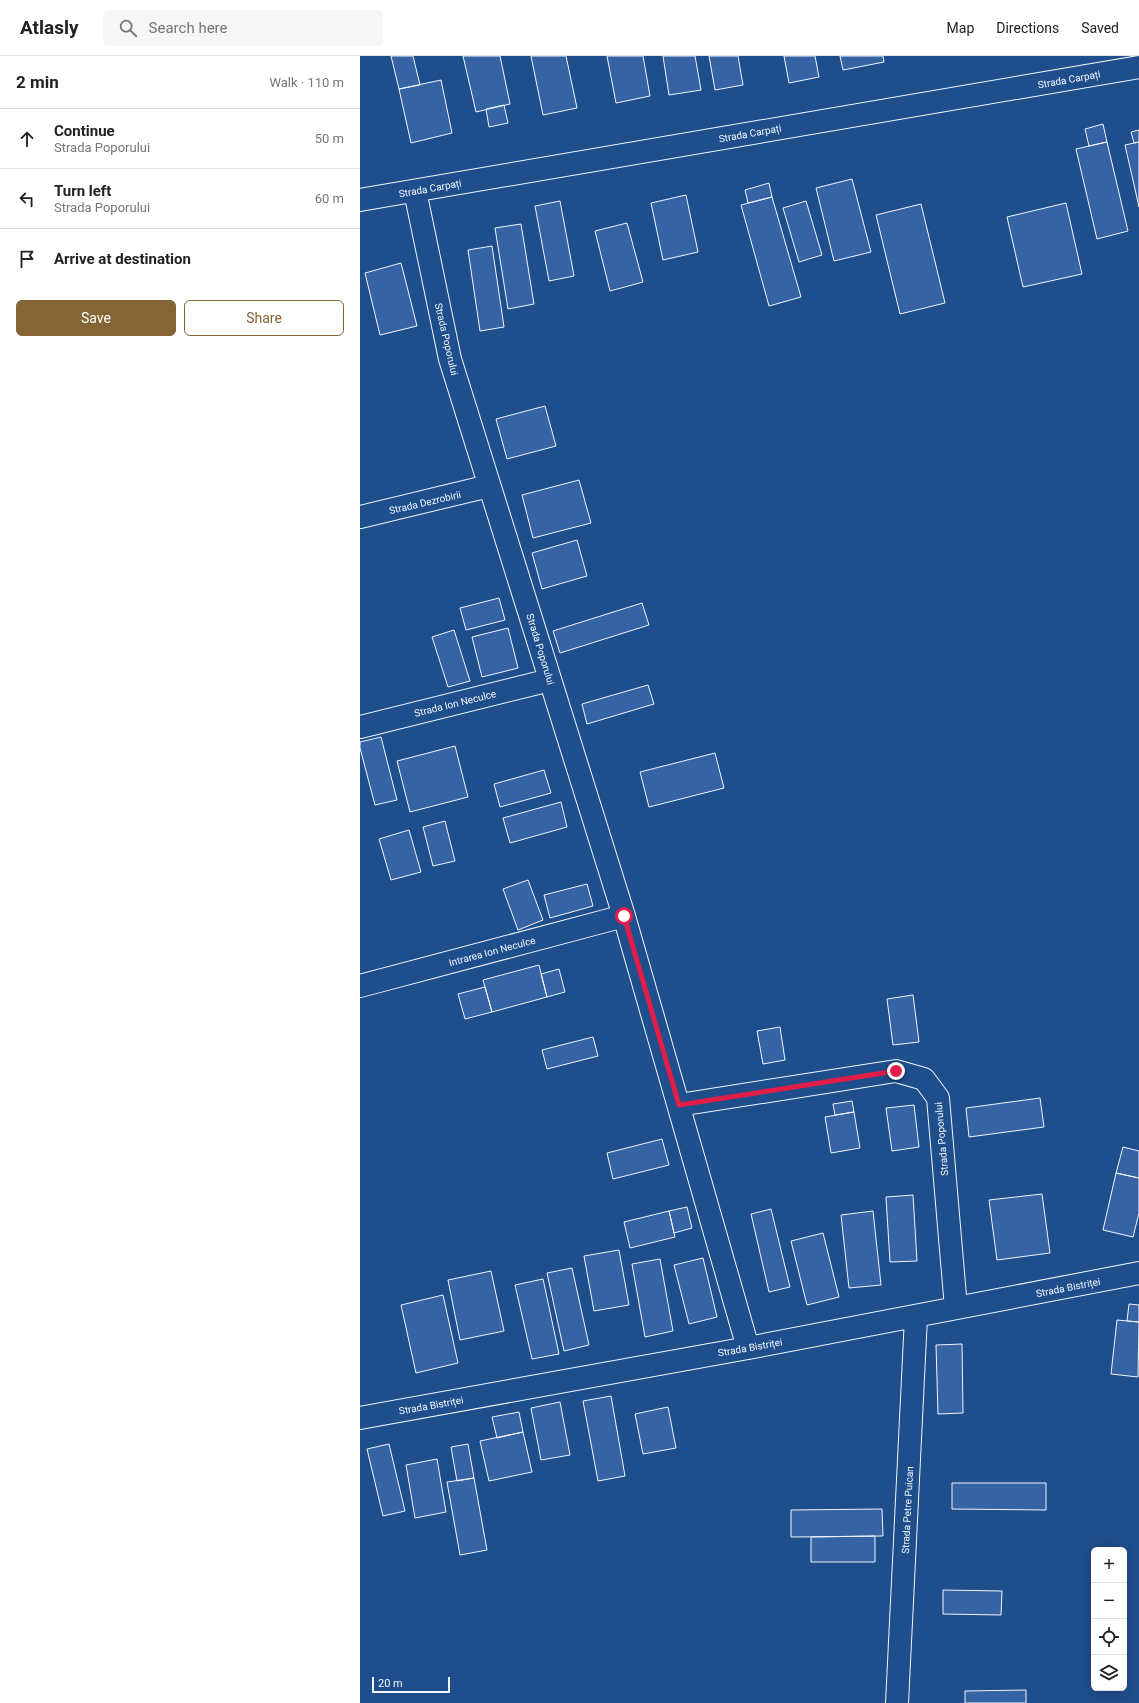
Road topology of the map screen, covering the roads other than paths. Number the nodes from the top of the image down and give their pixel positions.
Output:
1 (1139, 67) edge
2 (415, 190) junction
3 (360, 200) edge
4 (489, 486) junction
5 (360, 517) edge
6 (550, 680) junction
7 (360, 727) edge
8 (624, 916) junction
9 (360, 986) edge
10 (679, 1105) junction
11 (1139, 1273) edge
12 (956, 1308) junction
13 (916, 1317) junction
14 (748, 1348) junction
15 (360, 1418) edge
16 (897, 1703) edge

1 - 2 street, Strada Carpați
2 - 3 street, Strada Carpați
2 - 4 street, Strada Poporului
4 - 5 street, Strada Dezrobirii
4 - 6 street, Strada Poporului
6 - 7 street, Strada Ion Neculce
6 - 8 street, Strada Poporului
8 - 9 street, Intrarea Ion Neculce
8 - 10 street, Strada Poporului
10 - 12 street, Strada Poporului
10 - 14 street, Strada Poporului
11 - 12 street, Strada Bistriței
12 - 13 street, Strada Bistriței
13 - 14 street, Strada Bistriței
13 - 16 street, Strada Petre Puican
14 - 15 street, Strada Bistriței

